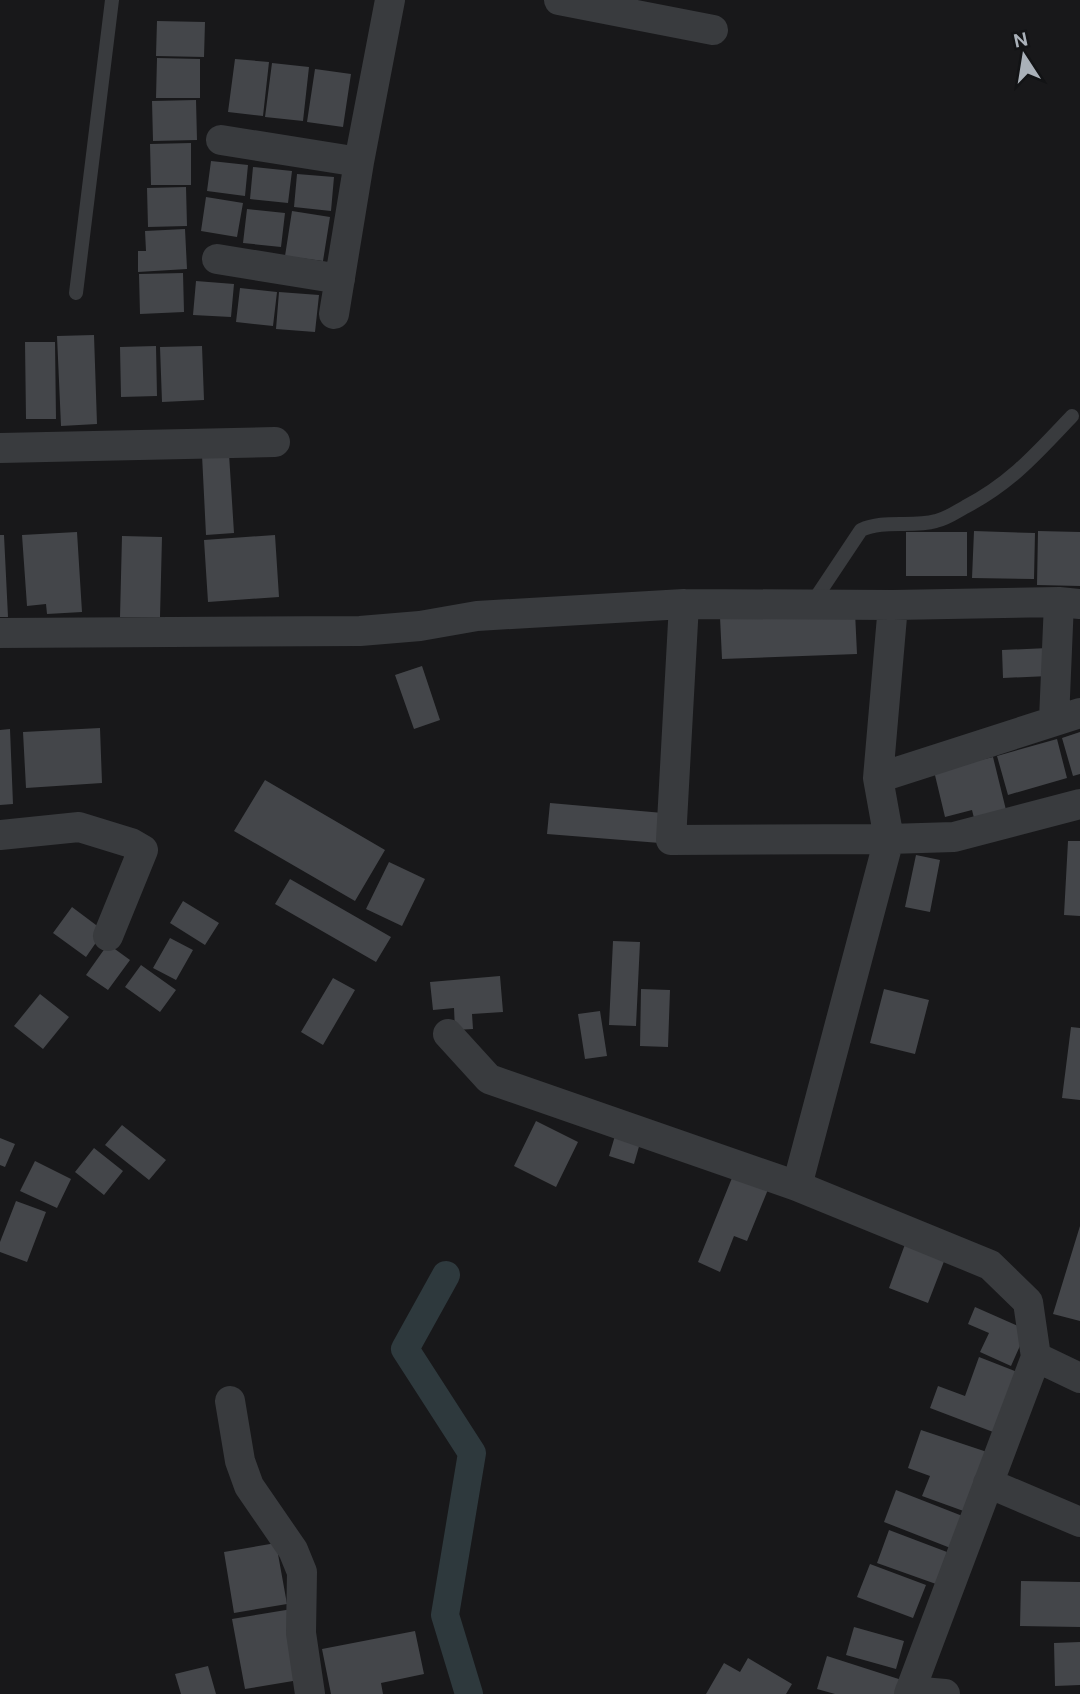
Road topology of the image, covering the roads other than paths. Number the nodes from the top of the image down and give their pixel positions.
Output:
1 (111, 0) edge
2 (390, 0) edge
3 (559, 0) edge
4 (713, 30) dead end
5 (221, 140) dead end
6 (359, 162) junction
7 (217, 259) dead end
8 (340, 279) junction
9 (76, 293) dead end
10 (334, 314) dead end
11 (1072, 416) dead end
12 (275, 442) dead end
13 (0, 449) edge
14 (1069, 603) edge
15 (684, 604) junction
16 (811, 604) junction
17 (894, 605) junction
18 (0, 633) edge
19 (1067, 717) edge
20 (878, 778) junction
21 (1080, 804) edge
22 (0, 835) edge
23 (889, 839) junction
24 (108, 936) dead end
25 (449, 1034) dead end
26 (797, 1186) junction
27 (1036, 1357) junction
28 (1080, 1378) edge
29 (230, 1401) dead end
30 (988, 1483) junction
31 (1080, 1522) edge
32 (909, 1693) edge
33 (310, 1694) edge
34 (945, 1694) edge

1 - 9 lane
2 - 6 street
3 - 4 street
5 - 6 street
6 - 8 street
7 - 8 street
8 - 10 street
11 - 16 lane
12 - 13 street
14 - 17 street
14 - 19 street
15 - 16 street
15 - 18 street
15 - 23 street
16 - 17 street
17 - 20 street
19 - 20 street
20 - 23 street
21 - 23 street
22 - 24 street
23 - 26 street
25 - 26 street
26 - 27 street
27 - 28 street
27 - 30 street
29 - 33 street
30 - 31 street
30 - 32 street
32 - 34 street

